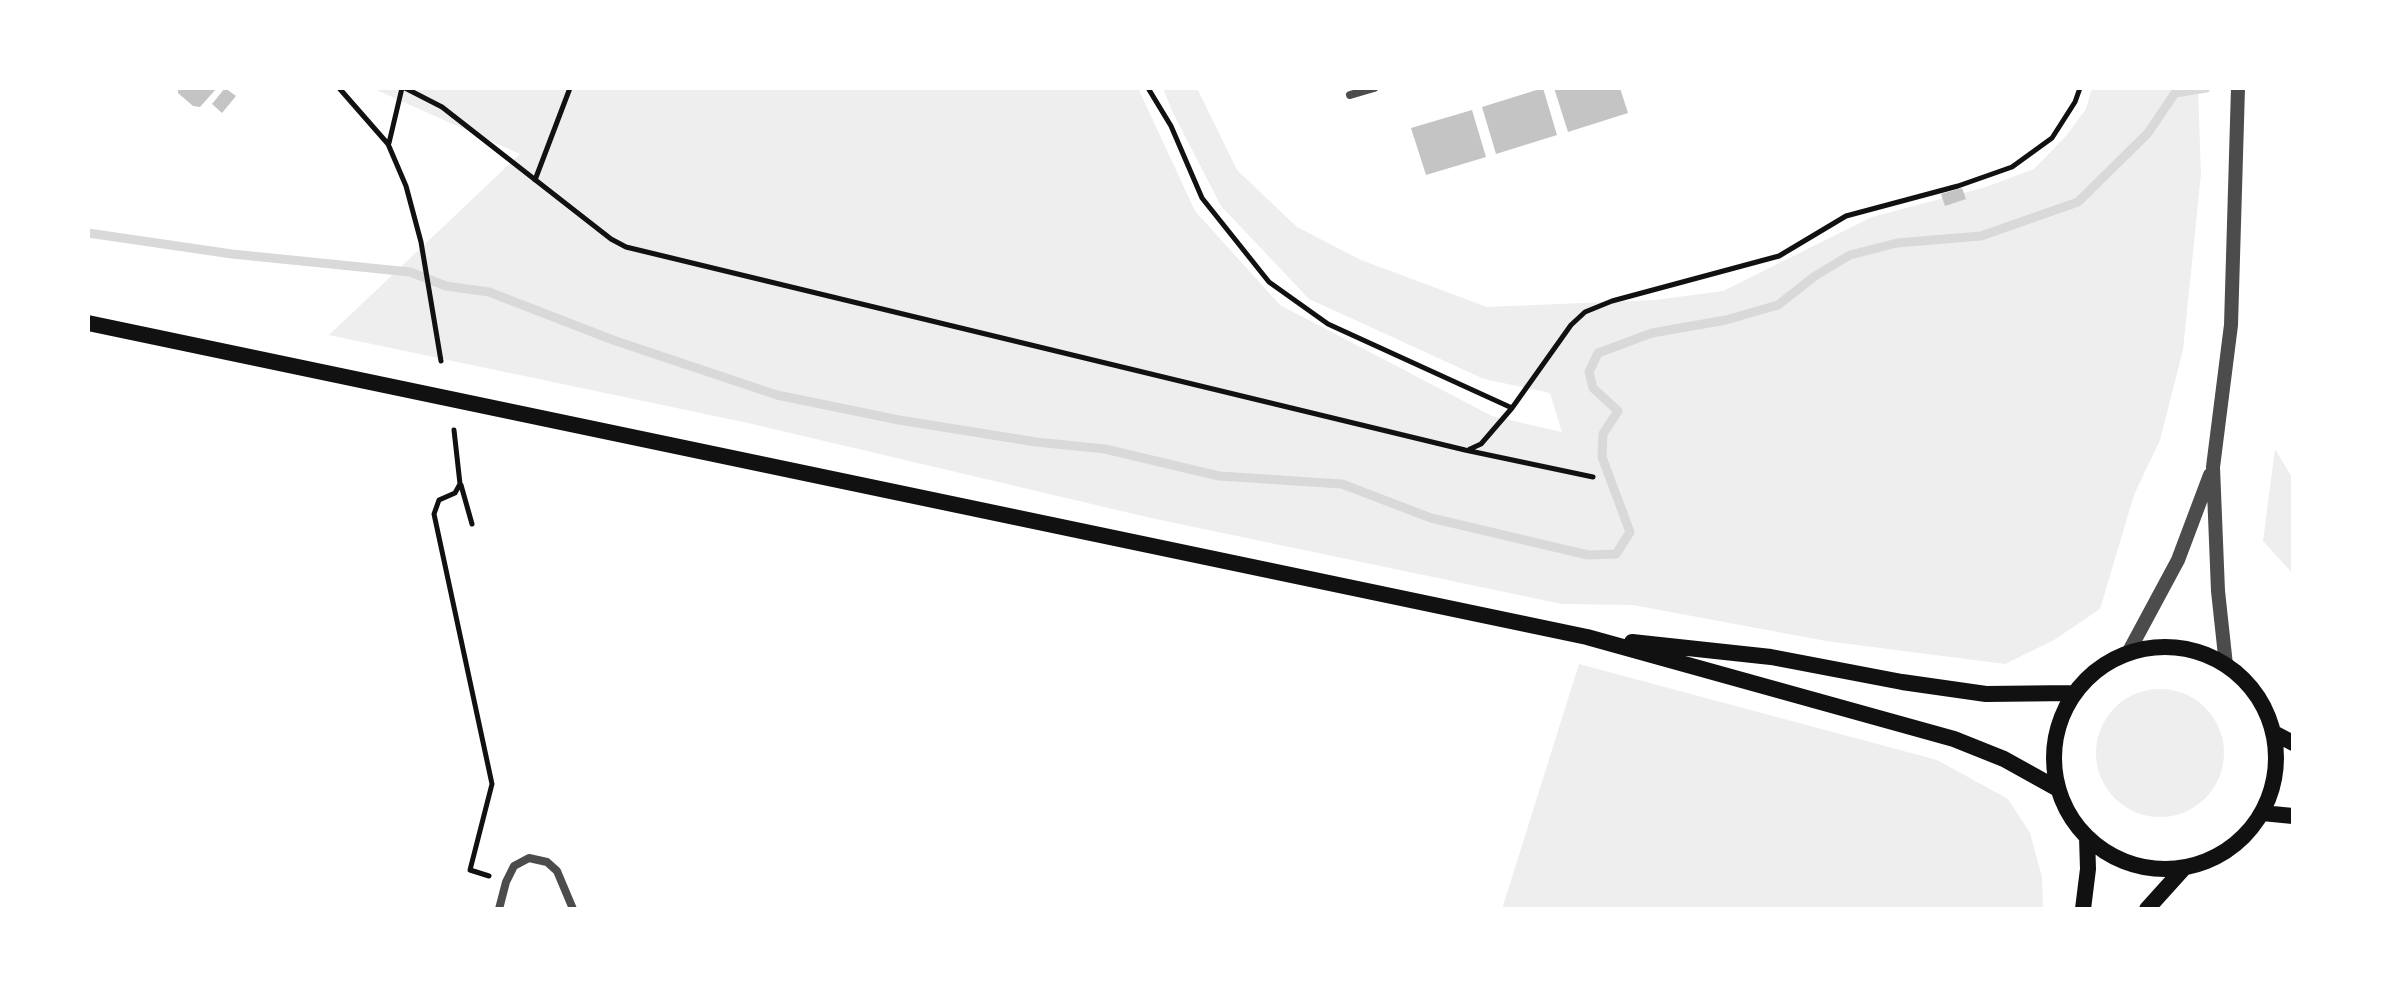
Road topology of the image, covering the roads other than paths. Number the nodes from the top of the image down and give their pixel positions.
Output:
1 (1374, 88) edge
2 (2238, 88) edge
3 (1350, 95) dead end
4 (88, 323) edge
5 (2213, 467) junction
6 (1587, 637) junction
7 (2128, 653) junction
8 (2226, 665) junction
9 (2074, 693) junction
10 (2274, 733) junction
11 (2293, 743) edge
12 (2058, 789) junction
13 (2262, 813) junction
14 (2293, 816) edge
15 (2087, 837) junction
16 (2184, 868) junction
17 (499, 909) edge
18 (573, 909) edge
19 (2083, 909) edge
20 (2147, 909) edge

1 - 3 street
2 - 5 street
4 - 6 main road
5 - 7 street
5 - 8 street
6 - 9 main road
6 - 12 main road
7 - 8 main road
7 - 9 main road
8 - 10 main road
9 - 12 main road
10 - 11 main road
10 - 13 main road
12 - 15 main road
13 - 14 main road
13 - 16 main road
15 - 16 main road
15 - 19 main road
16 - 20 main road
17 - 18 street

